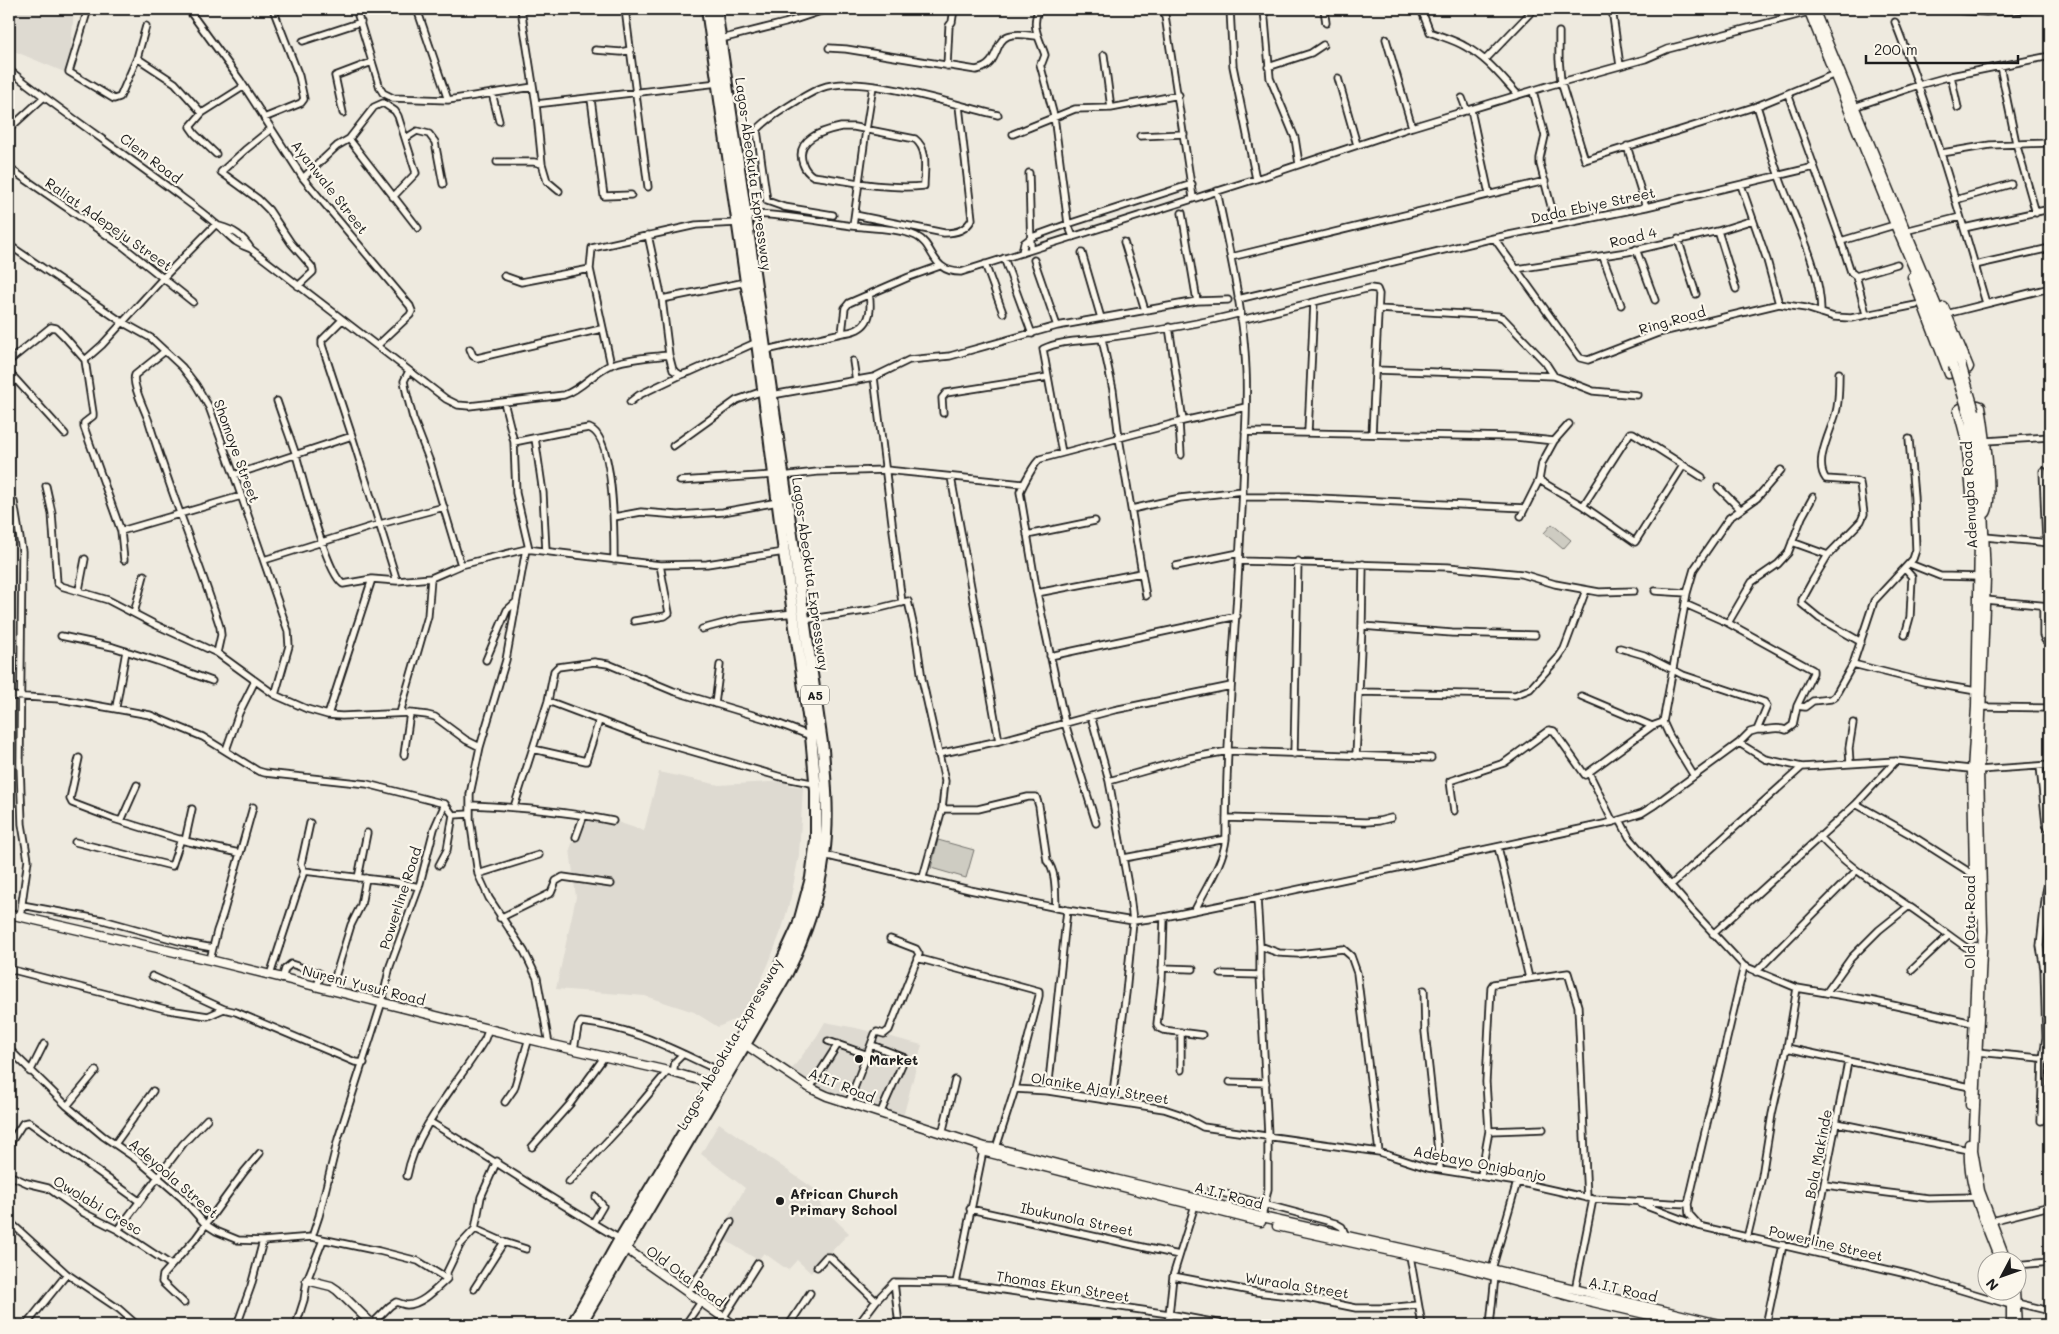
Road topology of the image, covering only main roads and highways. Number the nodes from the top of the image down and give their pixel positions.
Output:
1 (707, 9) edge
2 (716, 9) edge
3 (767, 393) junction
4 (778, 475) junction
5 (622, 1243) junction
6 (572, 1325) edge
7 (580, 1325) edge

1 - 3 highway, Lagos-Abeokuta Expressway / A5
2 - 3 highway, Lagos-Abeokuta Expressway / A5
3 - 4 highway, Lagos-Abeokuta Expressway / A5
4 - 5 highway, Lagos-Abeokuta Expressway / A5
4 - 5 highway, Lagos-Abeokuta Expressway / A5
5 - 6 highway, Lagos-Abeokuta Expressway / A5
5 - 7 highway, Lagos-Abeokuta Expressway / A5

